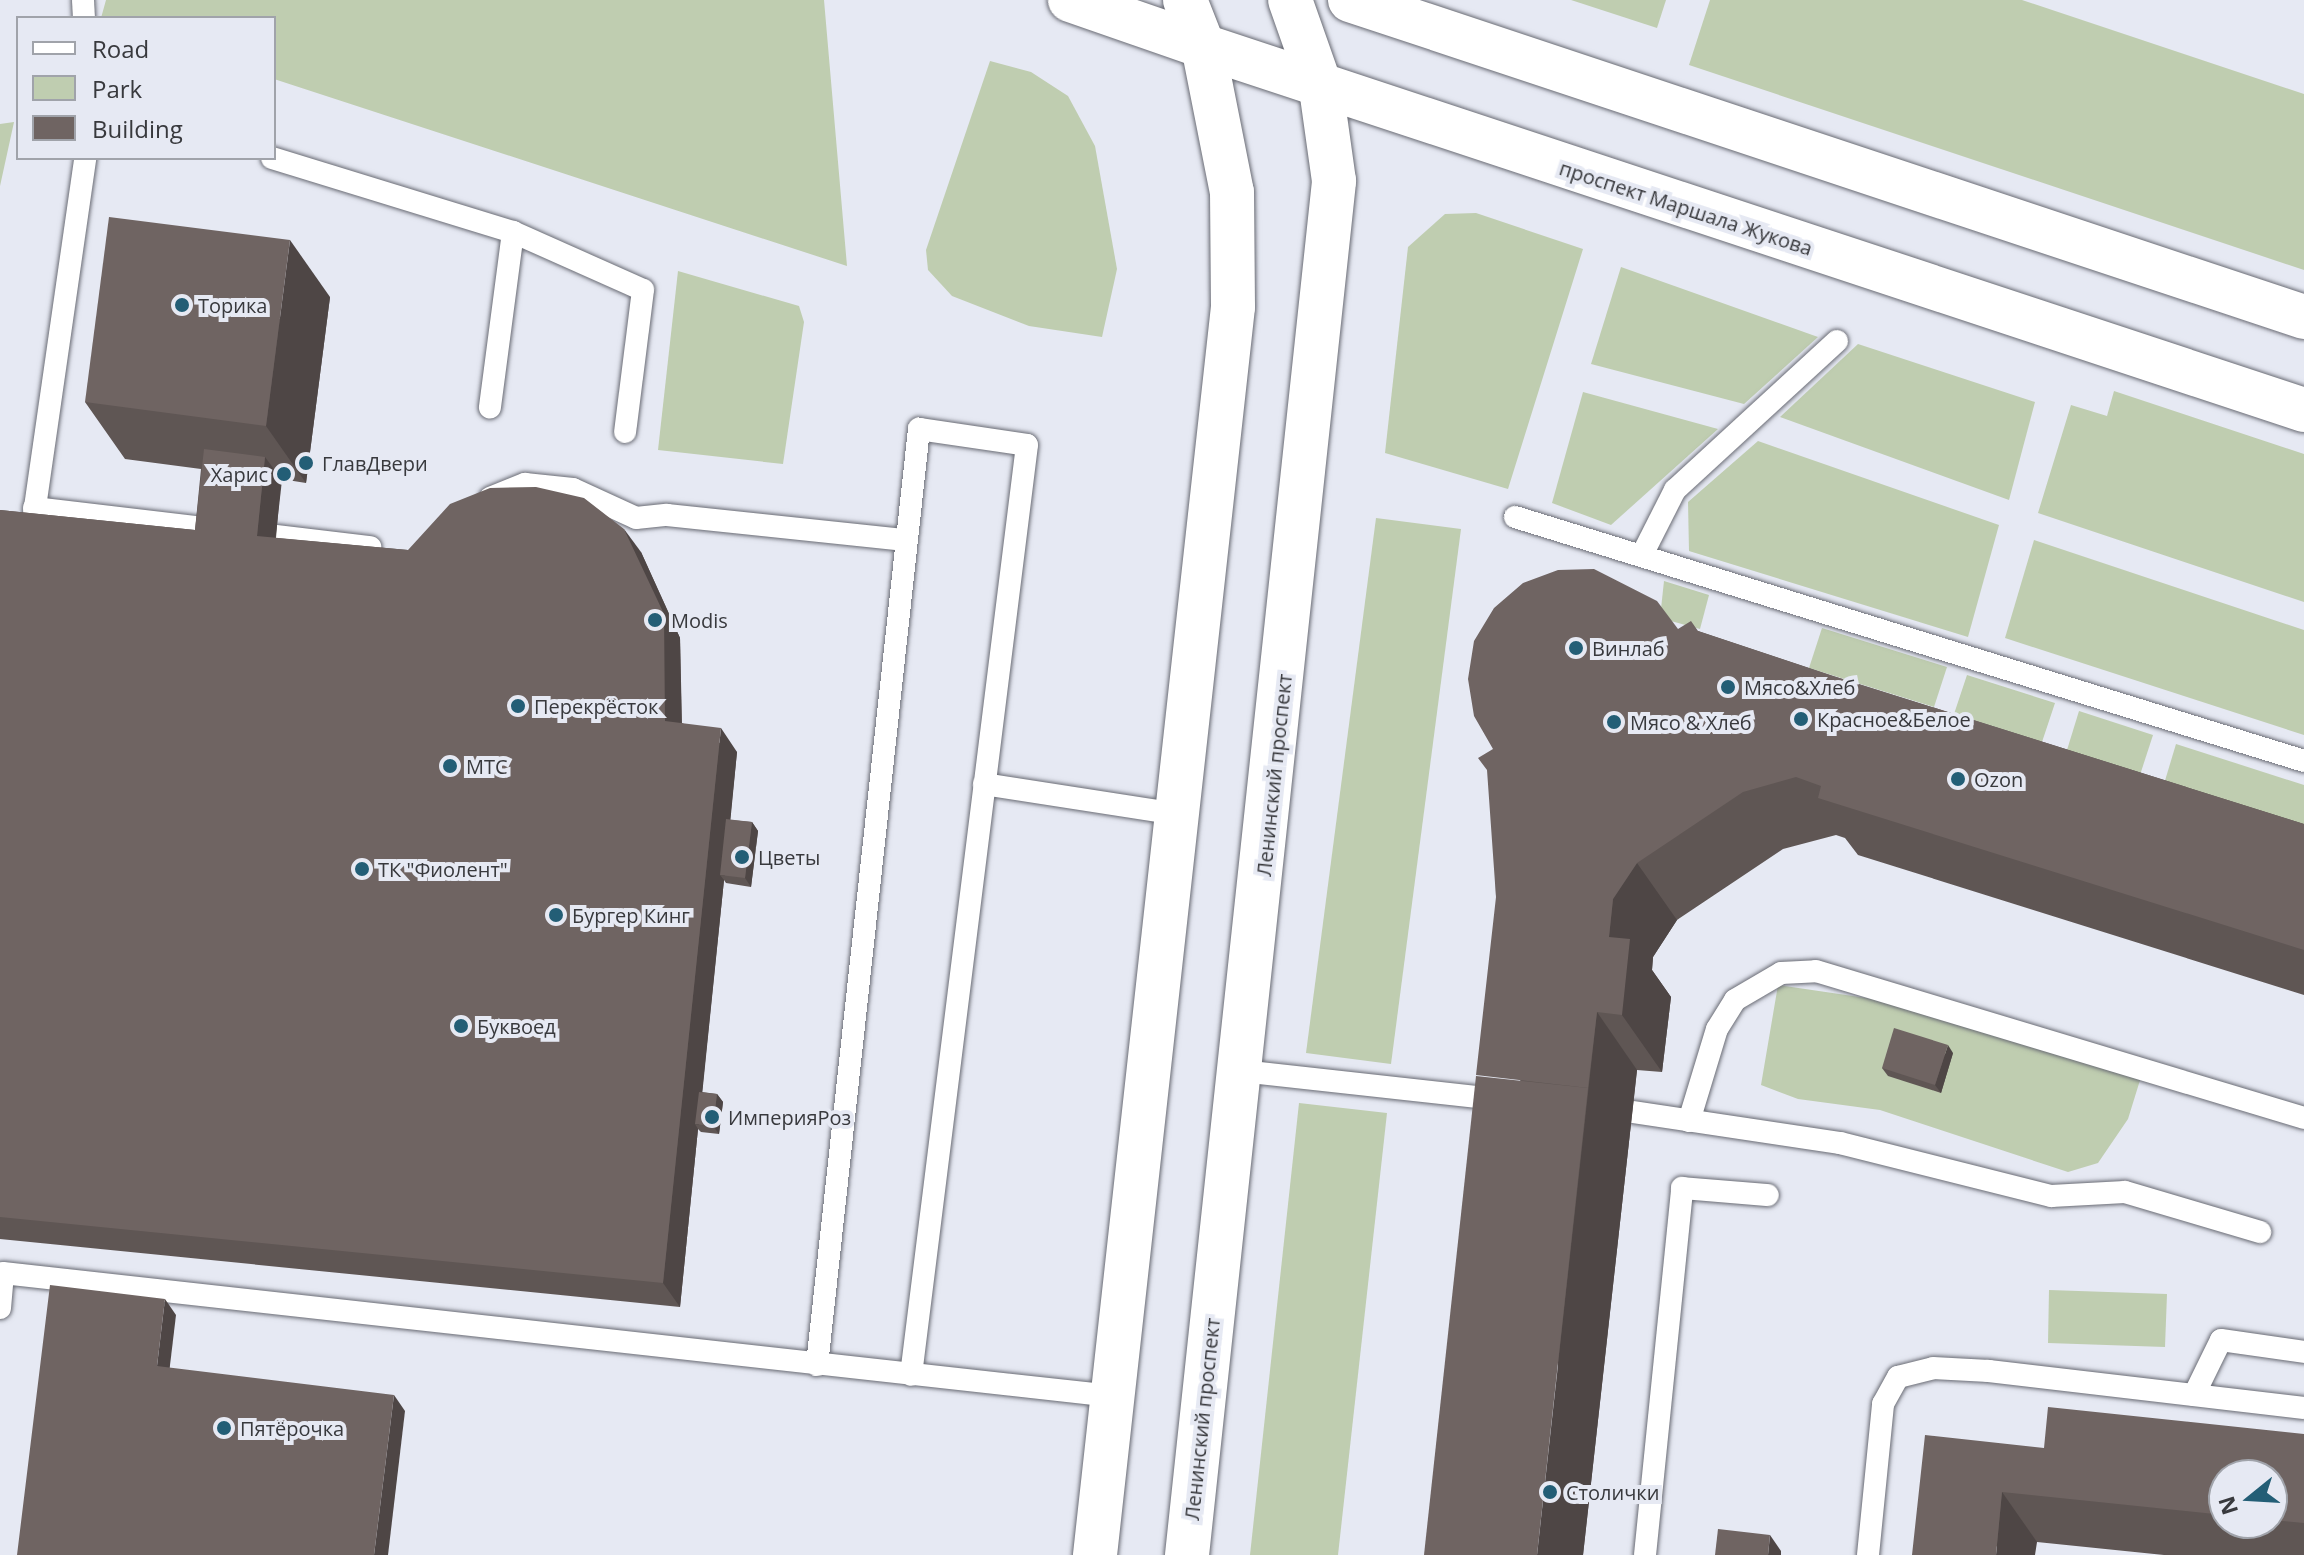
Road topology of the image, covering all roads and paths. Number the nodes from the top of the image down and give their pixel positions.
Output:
1 (1070, 0) edge
2 (1185, 0) edge
3 (1290, 0) edge
4 (1350, 0) edge
5 (1203, 46) junction
6 (1321, 88) junction
7 (276, 159) edge
8 (85, 160) edge
9 (513, 232) junction
10 (2304, 317) edge
11 (1837, 341) dead end
12 (490, 407) dead end
13 (2304, 410) edge
14 (625, 432) dead end
15 (468, 506) edge
16 (34, 508) junction
17 (1515, 517) dead end
18 (214, 529) edge
19 (31, 535) edge
20 (276, 536) edge
21 (906, 540) junction
22 (397, 551) edge
23 (1642, 555) junction
24 (2304, 761) edge
25 (984, 784) junction
26 (1177, 814) junction
27 (1241, 1071) junction
28 (1521, 1102) edge
29 (1633, 1112) dead end
30 (2304, 1118) edge
31 (1689, 1121) junction
32 (1768, 1195) dead end
33 (2260, 1232) dead end
34 (0, 1308) edge
35 (2304, 1352) edge
36 (817, 1365) junction
37 (911, 1375) junction
38 (2194, 1395) junction
39 (1112, 1396) junction
40 (2304, 1408) edge
41 (1095, 1555) edge
42 (1187, 1555) edge
43 (1645, 1555) edge
44 (1868, 1555) edge

1 - 5 main road, проспект Маршала Жукова
2 - 5 main road
3 - 6 main road, Ленинский проспект
4 - 10 main road
5 - 6 main road, проспект Маршала Жукова
5 - 26 main road
6 - 13 main road, проспект Маршала Жукова
6 - 27 main road, Ленинский проспект
7 - 9 lane
8 - 16 lane
9 - 12 lane
9 - 14 lane
11 - 23 lane
15 - 21 lane
16 - 18 lane
16 - 19 lane
17 - 23 lane
20 - 22 lane
21 - 25 lane
21 - 36 lane
23 - 24 lane
25 - 26 lane
25 - 37 lane
26 - 39 main road
27 - 28 lane
27 - 42 main road, Ленинский проспект
29 - 31 lane
30 - 31 lane
31 - 33 lane
32 - 43 lane
34 - 36 lane
35 - 38 lane
36 - 37 lane
37 - 39 lane
38 - 40 lane
38 - 44 lane
39 - 41 main road

